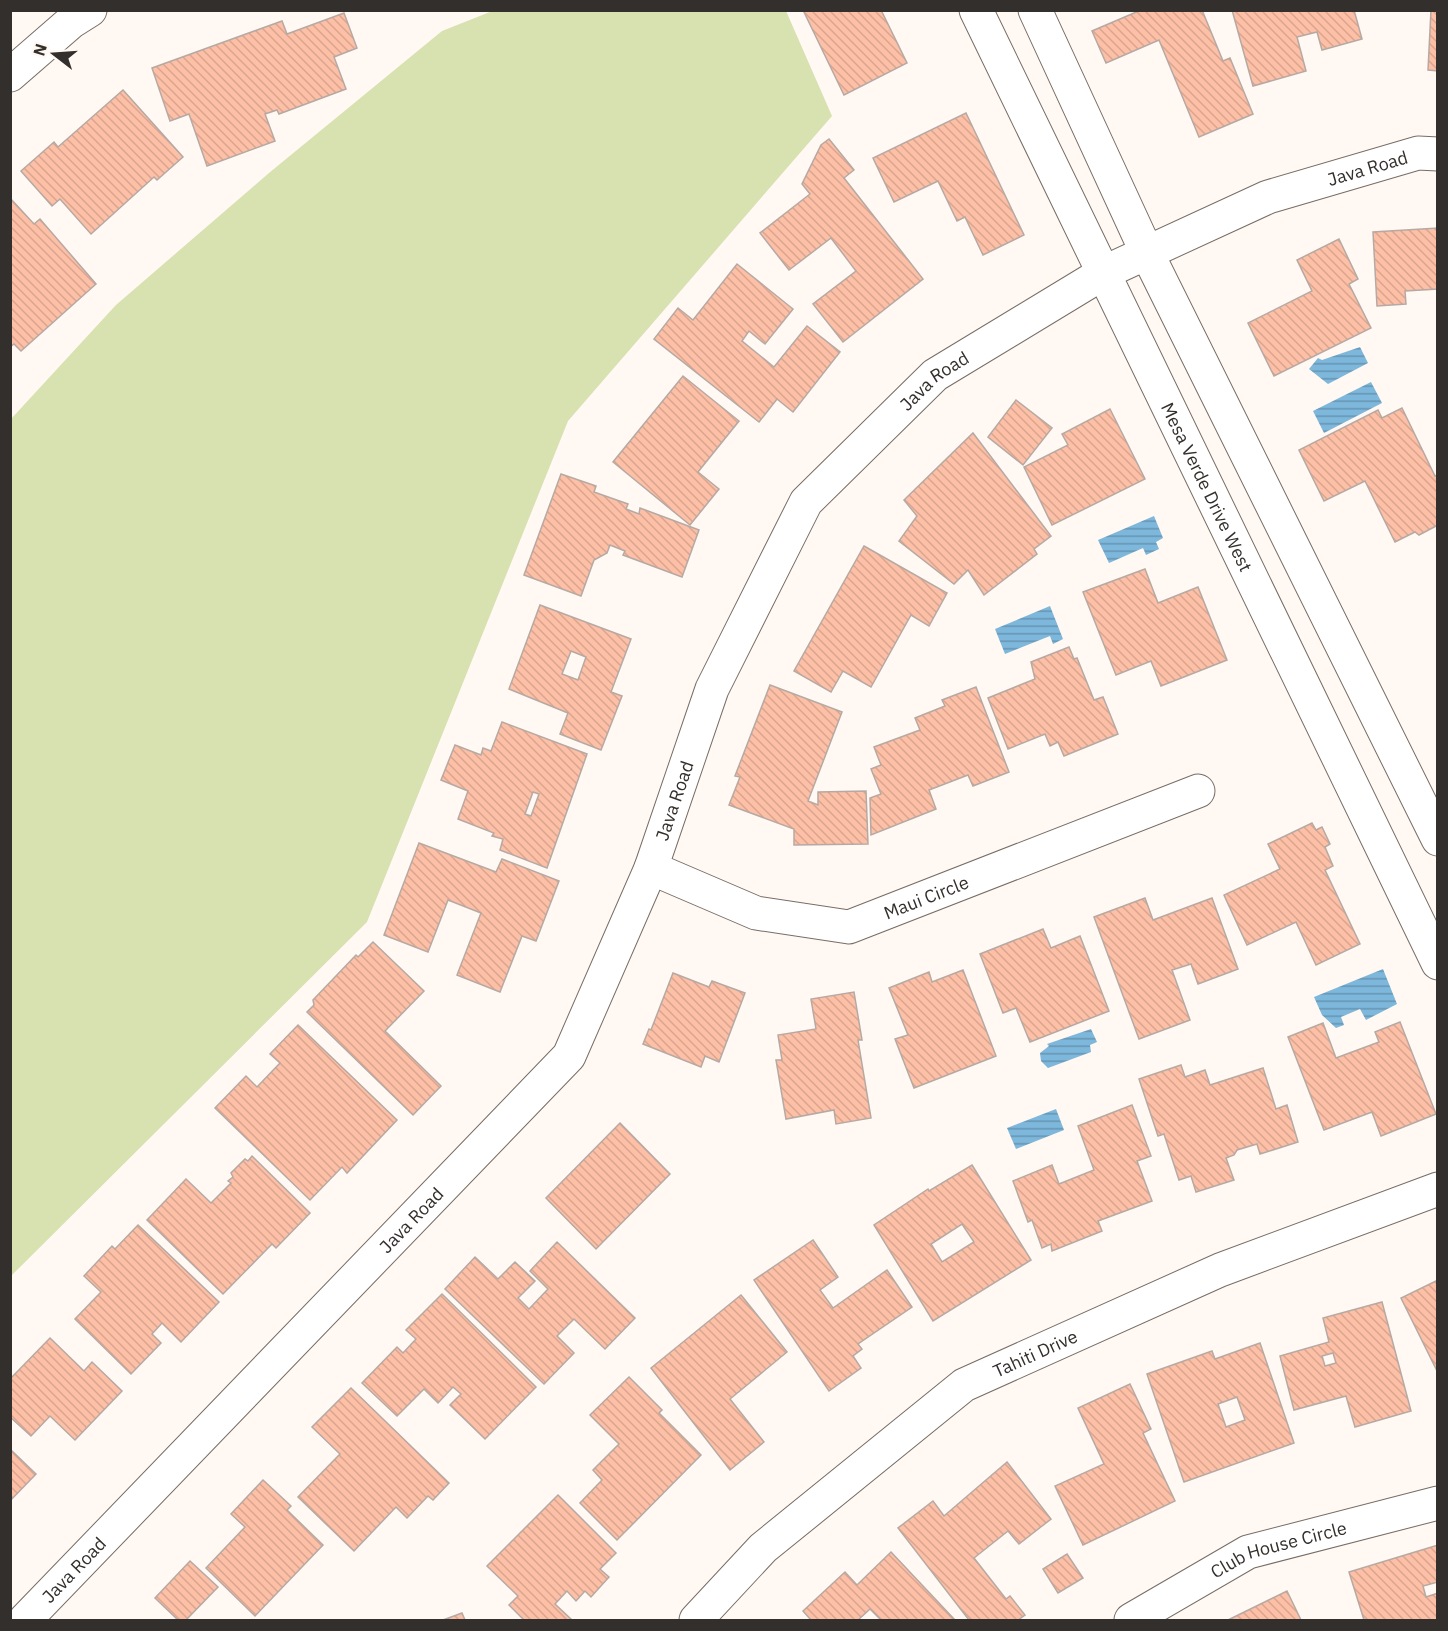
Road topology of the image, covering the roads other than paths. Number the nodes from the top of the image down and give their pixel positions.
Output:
1 (90, 10) edge
2 (976, 10) edge
3 (1035, 10) edge
4 (10, 75) edge
5 (1437, 154) edge
6 (1147, 253) junction
7 (1105, 272) junction
8 (1198, 791) dead end
9 (1437, 839) edge
10 (651, 868) junction
11 (1437, 963) edge
12 (1437, 1189) edge
13 (1437, 1503) edge
14 (25, 1620) edge
15 (696, 1620) edge
16 (1131, 1620) edge

1 - 4 street
2 - 7 street, Mesa Verde Drive West
3 - 6 street
5 - 6 street, Java Road
6 - 7 street, Java Road
6 - 9 street
7 - 10 street, Java Road
7 - 11 street, Mesa Verde Drive West
8 - 10 street, Maui Circle
10 - 14 street, Java Road
12 - 15 street, Tahiti Drive
13 - 16 street, Club House Circle

